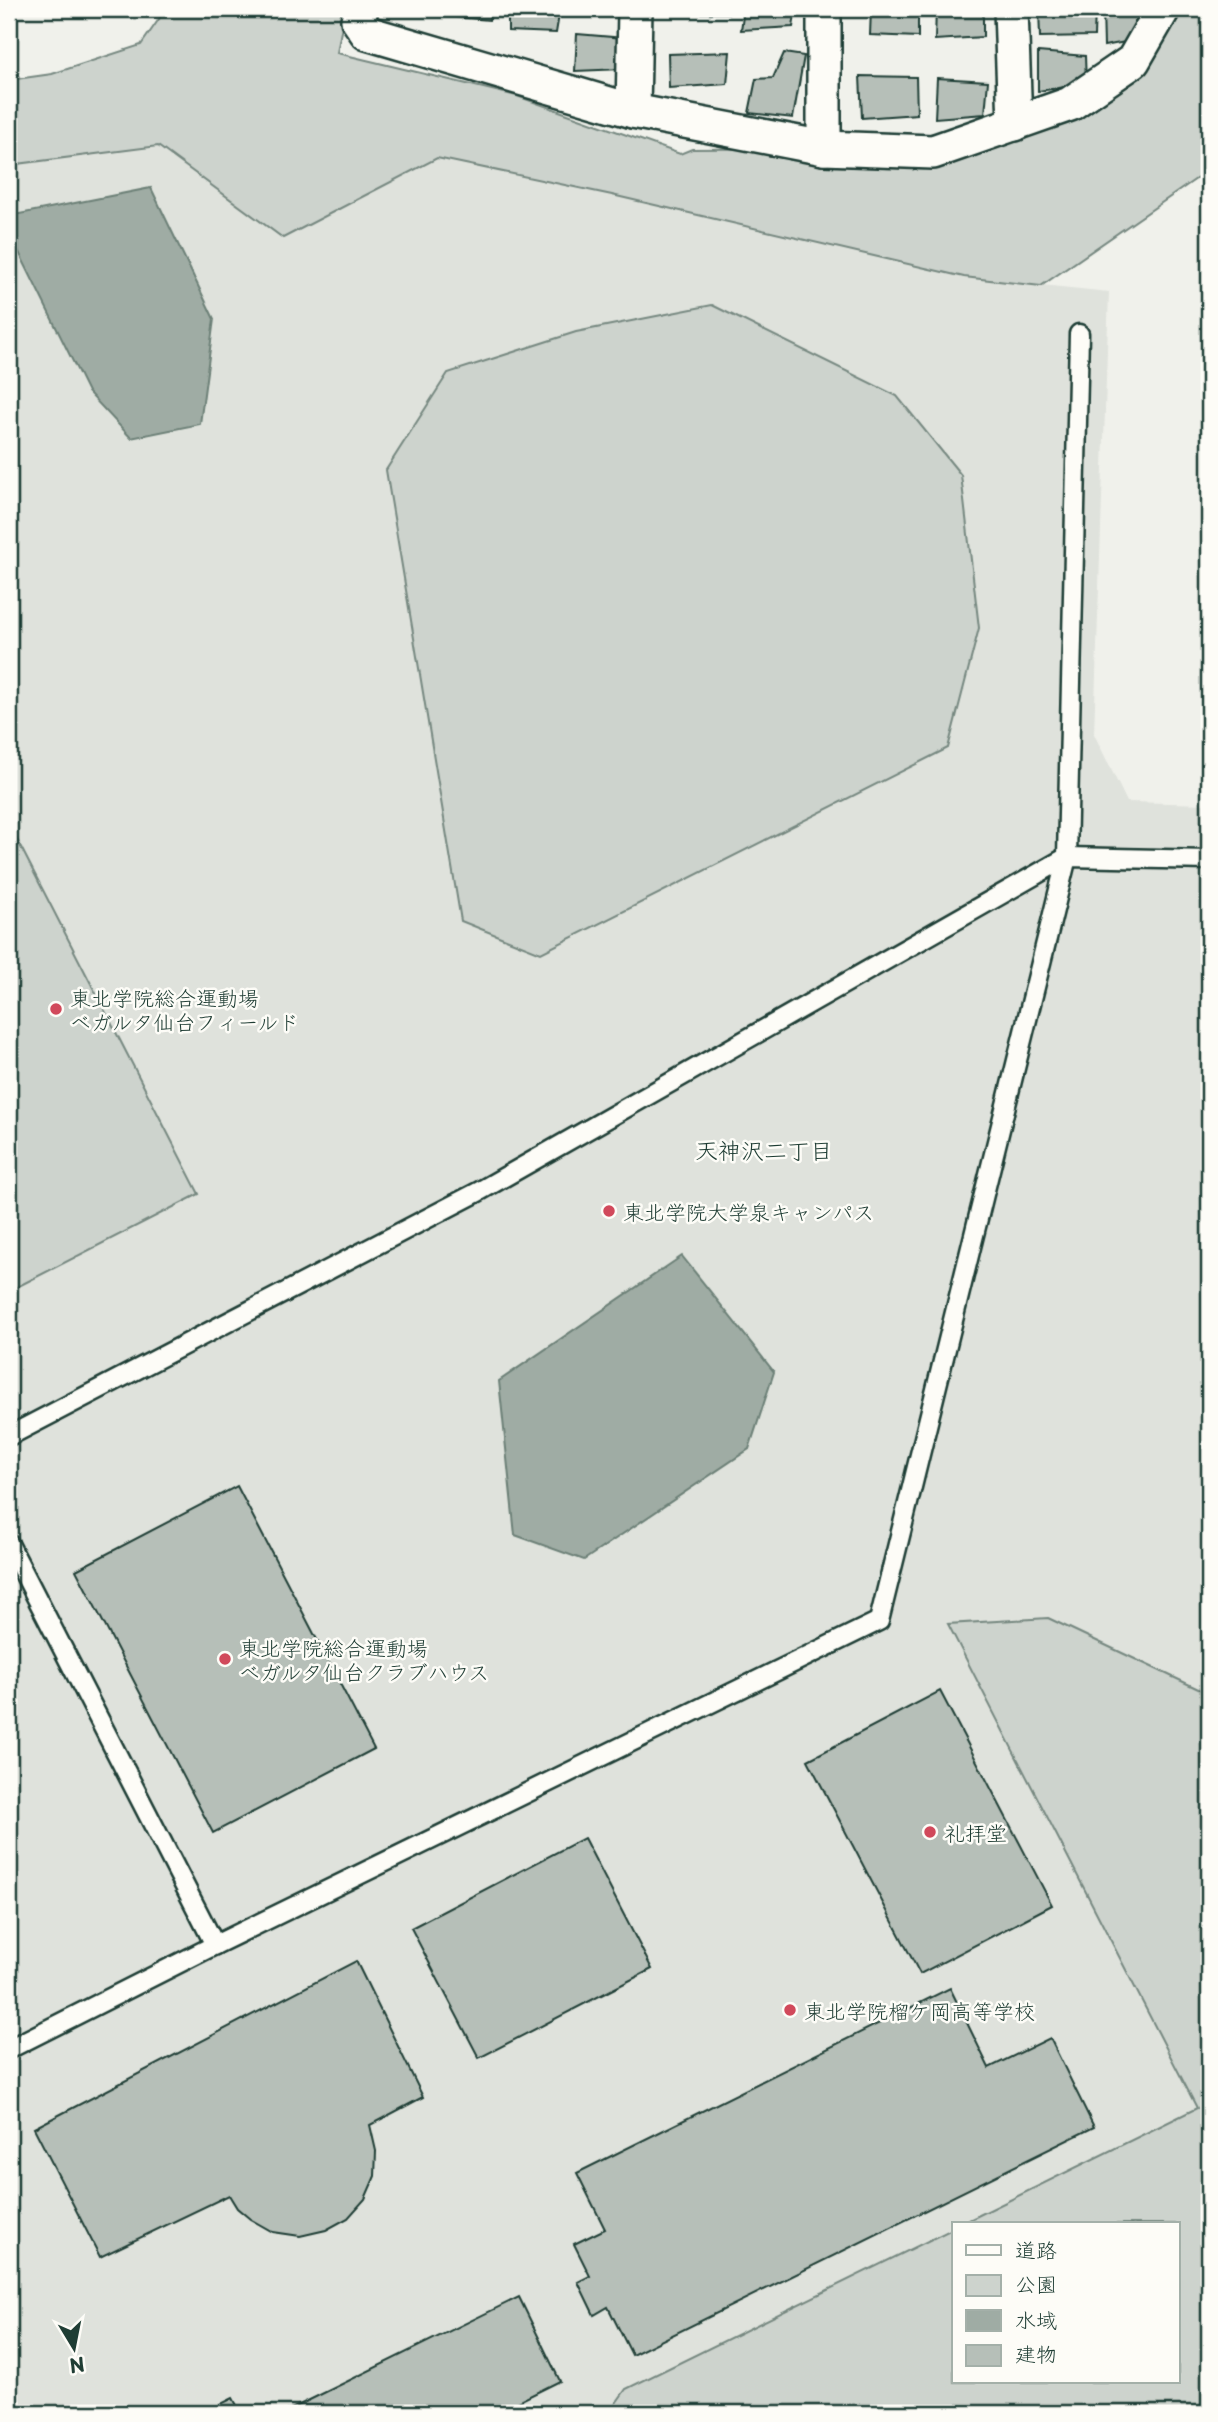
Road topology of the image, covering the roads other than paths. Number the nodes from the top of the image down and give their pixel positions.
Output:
1 (361, 9) edge
2 (635, 9) edge
3 (824, 9) edge
4 (1011, 9) edge
5 (1163, 9) edge
6 (633, 111) junction
7 (1015, 124) junction
8 (824, 148) junction
9 (1079, 334) dead end
10 (1067, 857) junction
11 (1209, 860) edge
12 (9, 1436) edge
13 (9, 1544) edge
14 (215, 1945) junction
15 (9, 2049) edge

1 - 6 street
2 - 6 street
3 - 8 street
4 - 7 street
5 - 7 street
6 - 8 street
7 - 8 street
9 - 10 lane
10 - 11 lane
10 - 12 lane
10 - 14 lane
13 - 14 lane
14 - 15 lane

